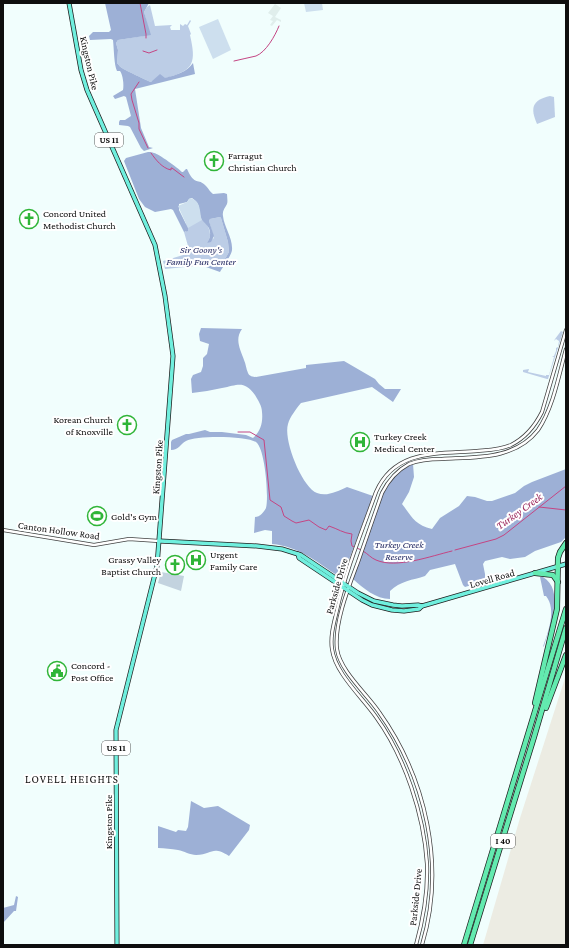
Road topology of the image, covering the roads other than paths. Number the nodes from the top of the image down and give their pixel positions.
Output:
1 (69, 3) edge
2 (566, 330) edge
3 (566, 349) edge
4 (3, 530) edge
5 (160, 541) junction
6 (566, 543) edge
7 (566, 564) edge
8 (557, 567) junction
9 (535, 573) junction
10 (558, 582) junction
11 (343, 585) junction
12 (348, 589) junction
13 (393, 605) junction
14 (422, 606) junction
15 (566, 609) edge
16 (392, 610) junction
17 (566, 628) edge
18 (338, 629) junction
19 (332, 630) junction
20 (566, 655) edge
21 (534, 737) junction
22 (526, 742) junction
23 (117, 945) edge
24 (416, 945) edge
25 (422, 945) edge
26 (464, 945) edge
27 (472, 945) edge

1 - 5 main road, Kingston Pike / US 11
2 - 11 street, Parkside Drive
3 - 12 street, Parkside Drive
4 - 5 street, Canton Hollow Road
5 - 11 main road, Lovell Road
5 - 23 main road, Kingston Pike / US 11
6 - 8 highway
7 - 8 main road, Lovell Road
8 - 9 main road, Lovell Road
8 - 10 highway
9 - 10 highway
9 - 14 main road, Lovell Road
10 - 22 highway
11 - 12 main road, Lovell Road
11 - 19 street, Parkside Drive
12 - 13 main road, Lovell Road
12 - 16 main road, Lovell Road
12 - 18 street, Parkside Drive
13 - 14 main road, Lovell Road
13 - 16 main road
14 - 16 main road, Lovell Road
15 - 22 highway, I 40
17 - 21 highway, I 40
18 - 19 street
18 - 25 street, Parkside Drive
19 - 24 street, Parkside Drive
20 - 21 highway
21 - 27 highway, I 40
22 - 26 highway, I 40

